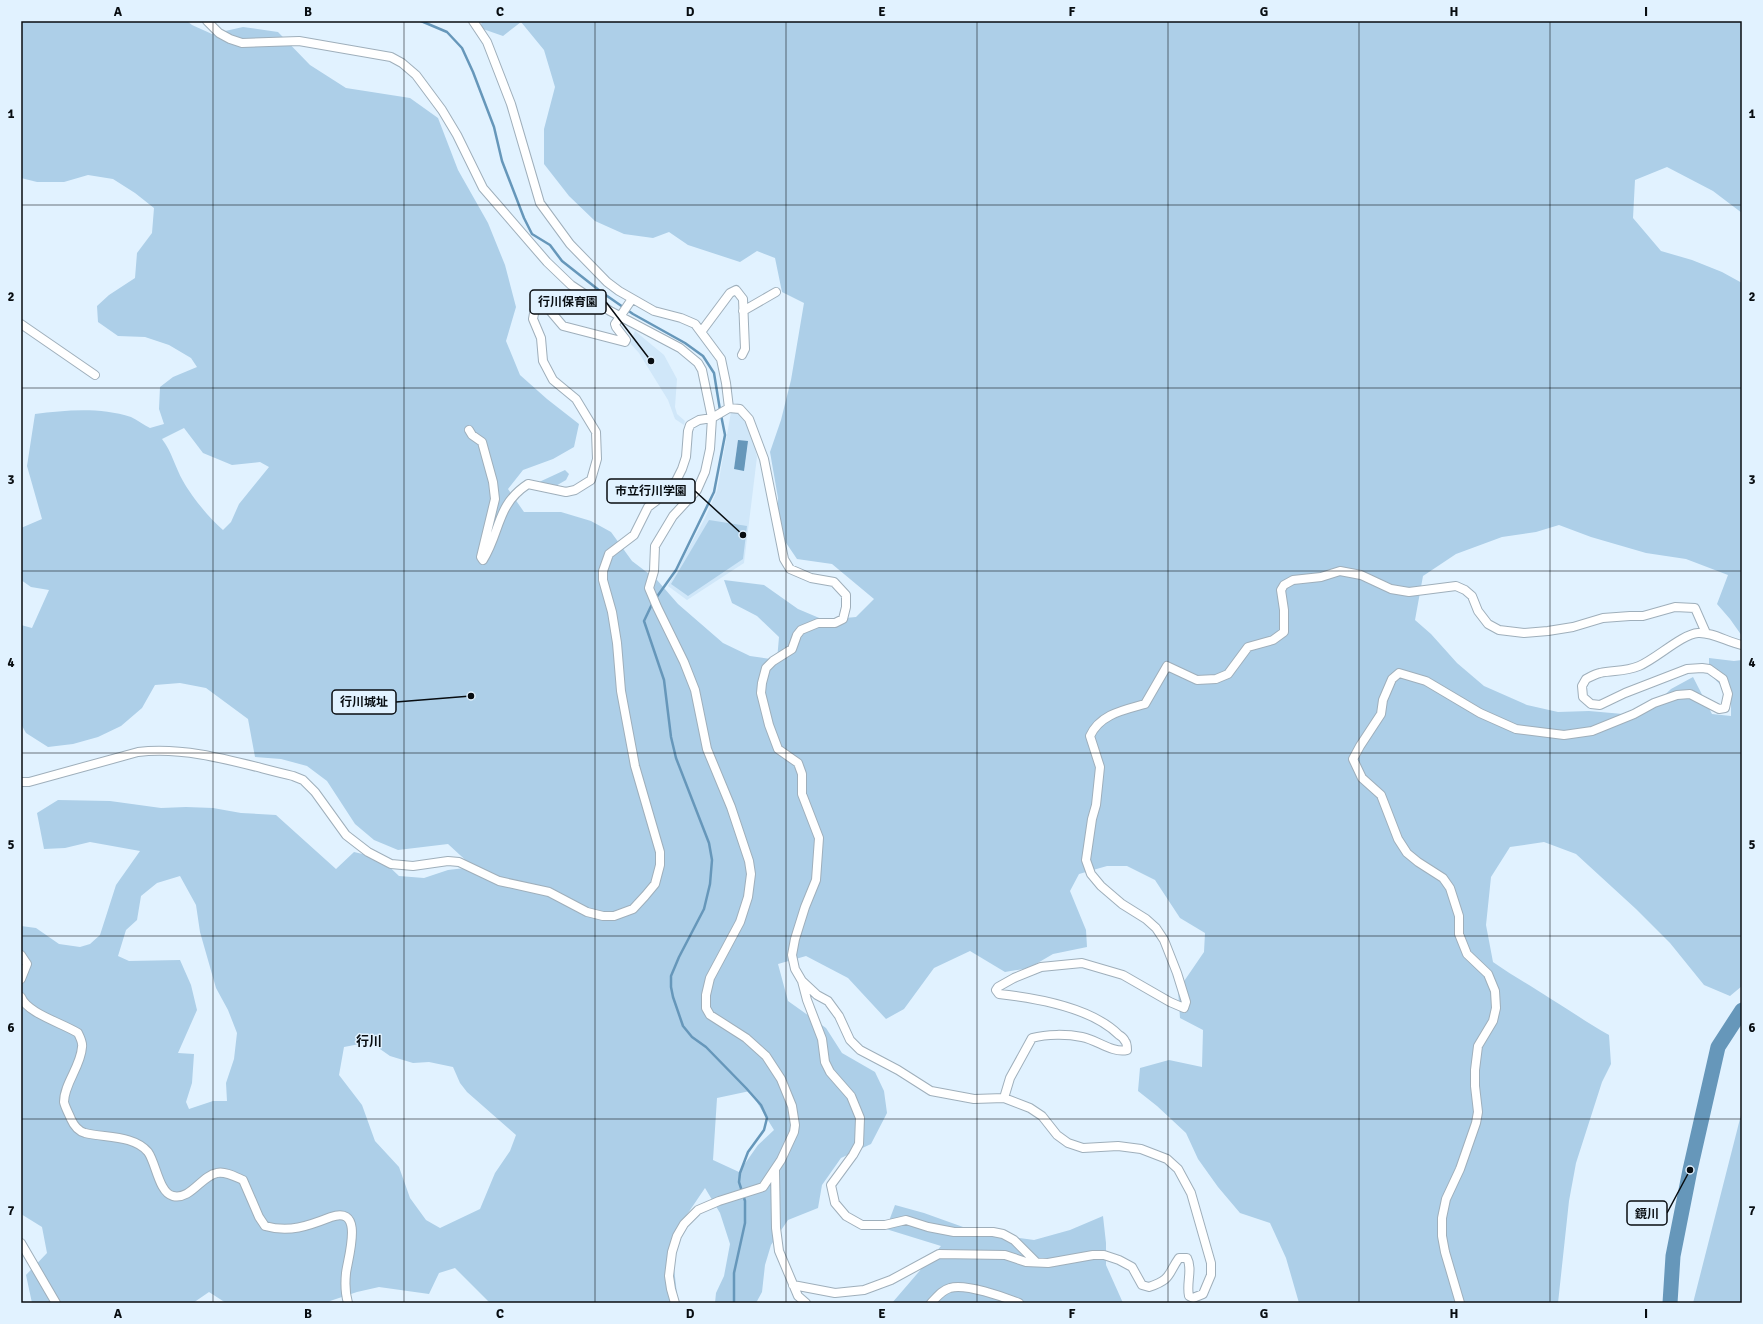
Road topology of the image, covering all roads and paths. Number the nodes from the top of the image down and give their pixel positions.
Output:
1 (473, 21) edge
2 (209, 24) edge
3 (776, 292) dead end
4 (632, 299) junction
5 (743, 311) junction
6 (621, 316) junction
7 (21, 324) edge
8 (701, 332) junction
9 (742, 355) dead end
10 (95, 375) dead end
11 (728, 408) junction
12 (712, 418) junction
13 (469, 430) dead end
14 (1706, 633) junction
15 (1742, 645) edge
16 (21, 782) edge
17 (21, 955) edge
18 (21, 979) edge
19 (802, 981) junction
20 (21, 997) edge
21 (1004, 1098) junction
22 (775, 1170) junction
23 (21, 1243) edge
24 (1036, 1262) junction
25 (793, 1285) junction
26 (56, 1303) edge
27 (348, 1303) edge
28 (675, 1303) edge
29 (806, 1303) edge
30 (931, 1303) edge
31 (1019, 1303) edge
32 (1460, 1303) edge

1 - 4 street
2 - 6 street
3 - 5 street
4 - 6 street
4 - 8 street
5 - 8 street
5 - 9 street
6 - 12 street
6 - 13 street
7 - 10 street
8 - 11 street
11 - 12 street
11 - 19 street
12 - 16 street
12 - 22 street
14 - 15 street
14 - 21 street
14 - 32 street
17 - 18 street
19 - 21 street
19 - 24 street
20 - 27 street
21 - 24 street
22 - 25 street
22 - 28 street
23 - 26 street
24 - 25 street
25 - 29 street
30 - 31 street

